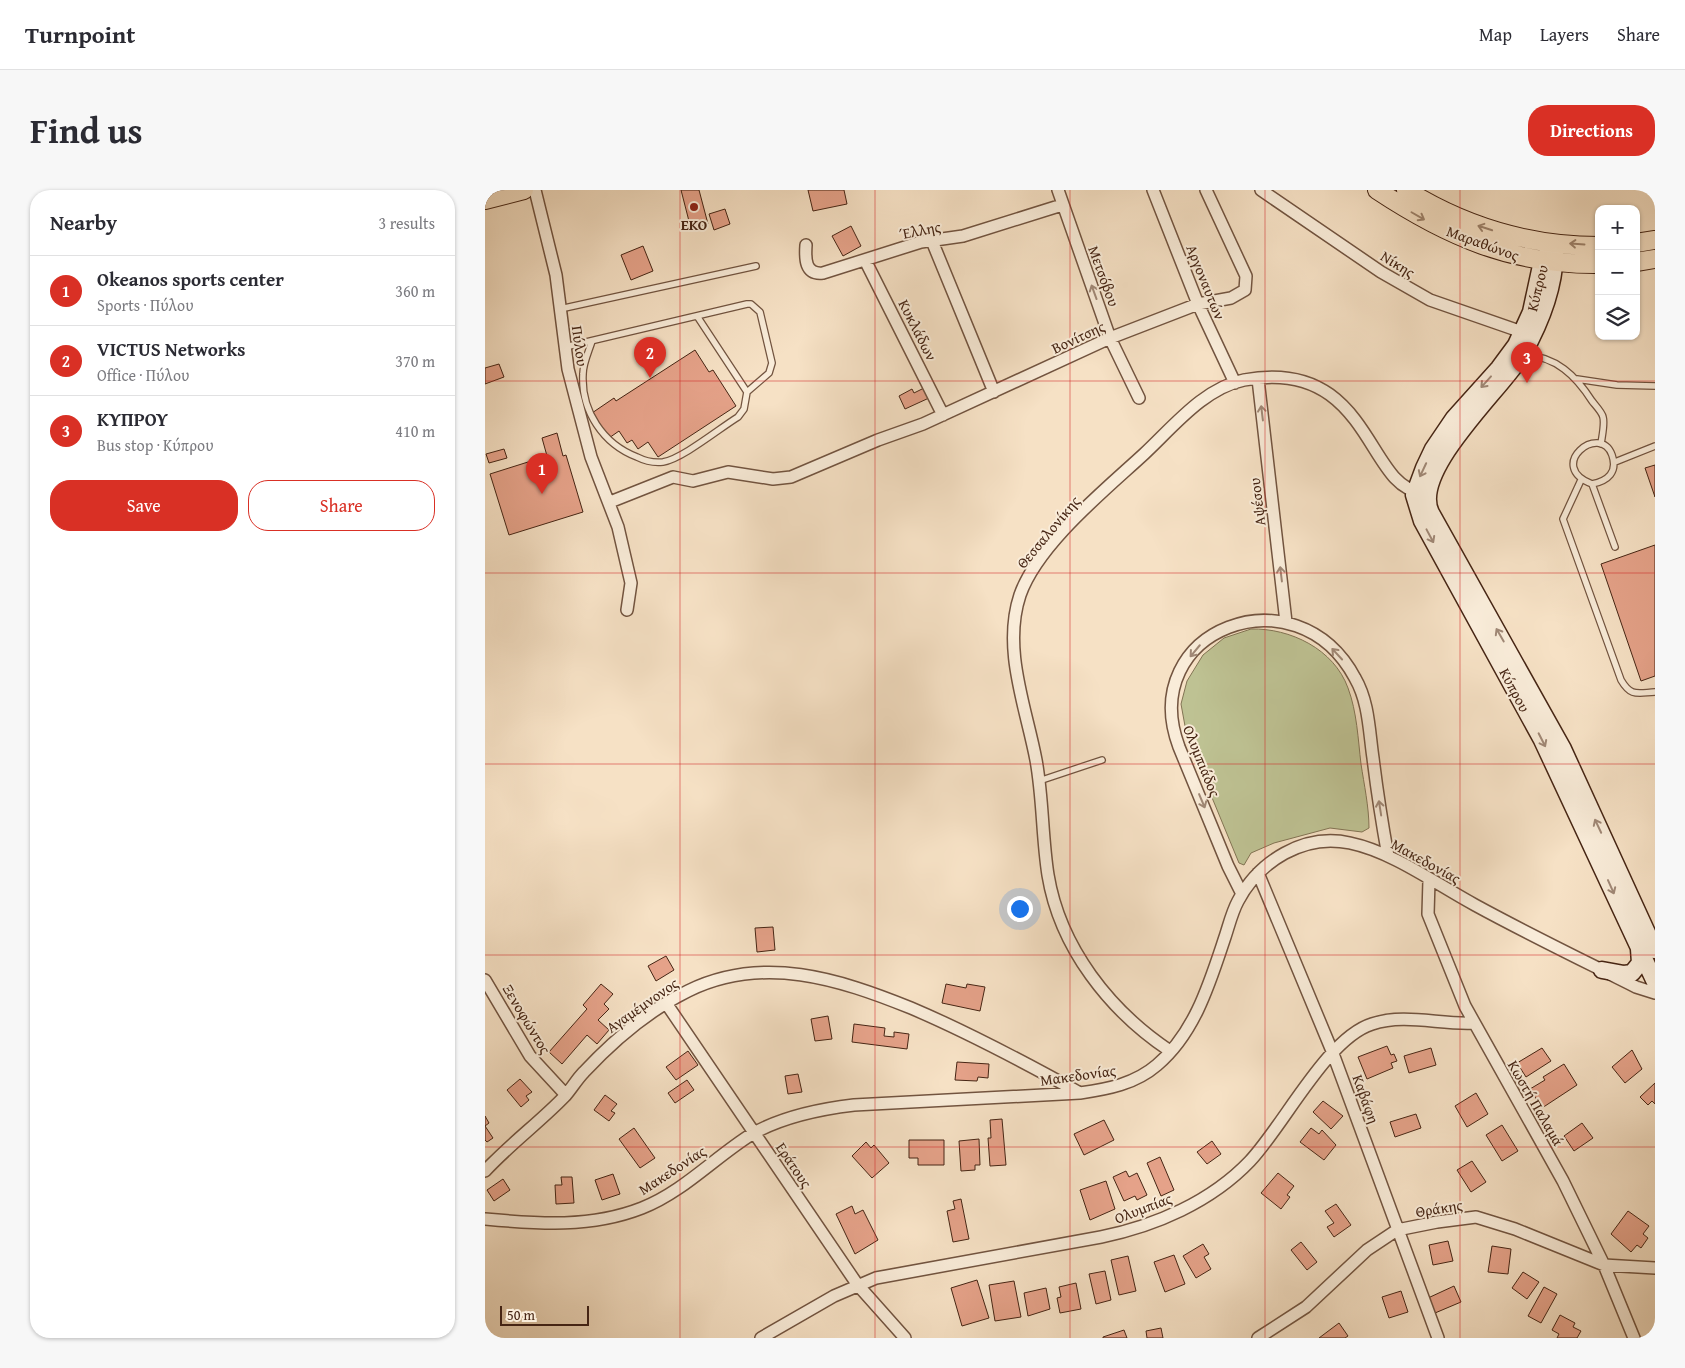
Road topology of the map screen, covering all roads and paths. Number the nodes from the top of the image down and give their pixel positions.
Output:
1 (524, 190) edge
2 (535, 190) edge
3 (1057, 190) edge
4 (1153, 190) edge
5 (1206, 190) edge
6 (1261, 190) edge
7 (1377, 190) edge
8 (1406, 190) edge
9 (485, 200) edge
10 (1062, 204) junction
11 (1655, 240) edge
12 (932, 241) junction
13 (1555, 242) junction
14 (1640, 242) edge
15 (806, 245) dead end
16 (1595, 246) edge
17 (1655, 259) edge
18 (865, 260) junction
19 (1640, 261) edge
20 (1549, 262) junction
21 (1595, 264) edge
22 (756, 266) dead end
23 (1198, 304) junction
24 (560, 309) junction
25 (697, 316) junction
26 (1527, 334) junction
27 (1111, 338) junction
28 (592, 341) junction
29 (565, 347) junction
30 (1522, 354) junction
31 (1258, 379) junction
32 (1577, 379) junction
33 (1235, 383) junction
34 (1655, 386) edge
35 (747, 392) junction
36 (994, 392) junction
37 (1139, 398) dead end
38 (943, 415) junction
39 (1601, 444) junction
40 (1655, 446) edge
41 (1615, 462) junction
42 (1581, 480) junction
43 (1592, 484) junction
44 (1421, 492) junction
45 (610, 502) junction
46 (1615, 547) dead end
47 (627, 610) dead end
48 (1286, 622) junction
49 (1655, 692) edge
50 (1102, 760) dead end
51 (1039, 781) junction
52 (1388, 856) junction
53 (1258, 873) junction
54 (1429, 880) junction
55 (1242, 894) junction
56 (1647, 949) edge
57 (1602, 970) junction
58 (485, 980) edge
59 (1655, 982) edge
60 (1655, 993) edge
61 (667, 1003) junction
62 (1474, 1023) junction
63 (1170, 1051) junction
64 (1332, 1051) junction
65 (1080, 1092) junction
66 (566, 1095) junction
67 (754, 1133) junction
68 (485, 1171) edge
69 (485, 1219) edge
70 (1397, 1230) junction
71 (1604, 1265) junction
72 (1655, 1268) edge
73 (857, 1284) junction
74 (761, 1338) edge
75 (905, 1338) edge
76 (1258, 1338) edge
77 (1438, 1338) edge
78 (1634, 1338) edge

1 - 9 main road
2 - 24 street, Πύλου
3 - 10 street, Μετσόβου
4 - 23 street, Αργοναυτών
5 - 23 street, Βονίτσης
6 - 26 street, Νίκης
7 -> 20 main road, Μαραθώνος
13 -> 8 main road, Μαραθώνος
10 - 12 street, Έλλης
27 -> 10 street, Μετσόβου
11 - 14 main road
12 - 18 street, Έλλης
12 - 36 street
16 -> 13 main road, Μαραθώνος
13 - 20 main road, Κύπρου
15 - 18 street, Έλλης
17 - 19 main road
18 - 38 street, Κυκλάδων
20 - 21 main road, Μαραθώνος
20 - 26 main road, Κύπρου
22 - 24 lane
23 - 27 street, Βονίτσης
23 - 33 street, Αργοναυτών
24 - 29 street, Πύλου
25 - 28 lane
25 - 35 lane
25 - 35 lane
26 - 30 main road, Κύπρου
26 -> 44 main road, Κύπρου
27 - 36 street, Βονίτσης
27 - 37 street, Μετσόβου
28 - 29 lane
28 - 35 lane
29 - 45 street, Πύλου
30 - 32 lane
30 - 44 main road, Κύπρου
31 - 33 street, Θεσσαλονίκης
31 - 44 street, Θεσσαλονίκης
48 -> 31 street, Αψέσου
32 - 34 lane
32 - 39 lane
33 - 51 street, Θεσσαλονίκης
36 - 38 street, Βονίτσης
38 - 45 street, Βονίτσης
39 - 41 lane
39 - 42 lane
40 - 41 lane
41 - 43 lane
42 - 43 lane
42 - 49 lane
43 - 46 lane
44 - 56 main road, Κύπρου
45 - 47 street, Πύλου
52 -> 48 street, Ολυμπιάδος
48 -> 55 street, Ολυμπιάδος
50 - 51 lane
51 - 63 street, Θεσσαλονίκης
52 - 53 street, Μακεδονίας
52 - 54 street, Μακεδονίας
53 - 55 street, Μακεδονίας
53 - 64 street, Καβάφη
54 - 57 street, Μακεδονίας
54 - 62 street, Κωστή Παλαμά
55 - 63 street, Μακεδονίας
56 - 57 main road
56 - 59 main road, Κύπρου
57 - 60 street, Μακεδονίας
58 - 66 street, Ξενοφώντος
61 - 65 street, Αγαμέμνονος
61 - 66 street, Αγαμέμνονος
61 - 67 street, Εράτους
62 - 64 street, Ολυμπίας
62 - 71 street, Κωστή Παλαμά
63 - 65 street, Μακεδονίας
64 - 70 street, Καβάφη
64 - 73 street, Ολυμπίας
65 - 67 street, Μακεδονίας
66 - 68 street, Αγαμέμνονος
67 - 69 street, Μακεδονίας
67 - 73 street, Εράτους
70 - 71 street, Θράκης
70 - 76 street, Θράκης
70 - 77 street, Καβάφη
71 - 72 street, Θράκης
71 - 78 street, Κωστή Παλαμά
73 - 74 street, Ολυμπίας
73 - 75 street, Εράτους

